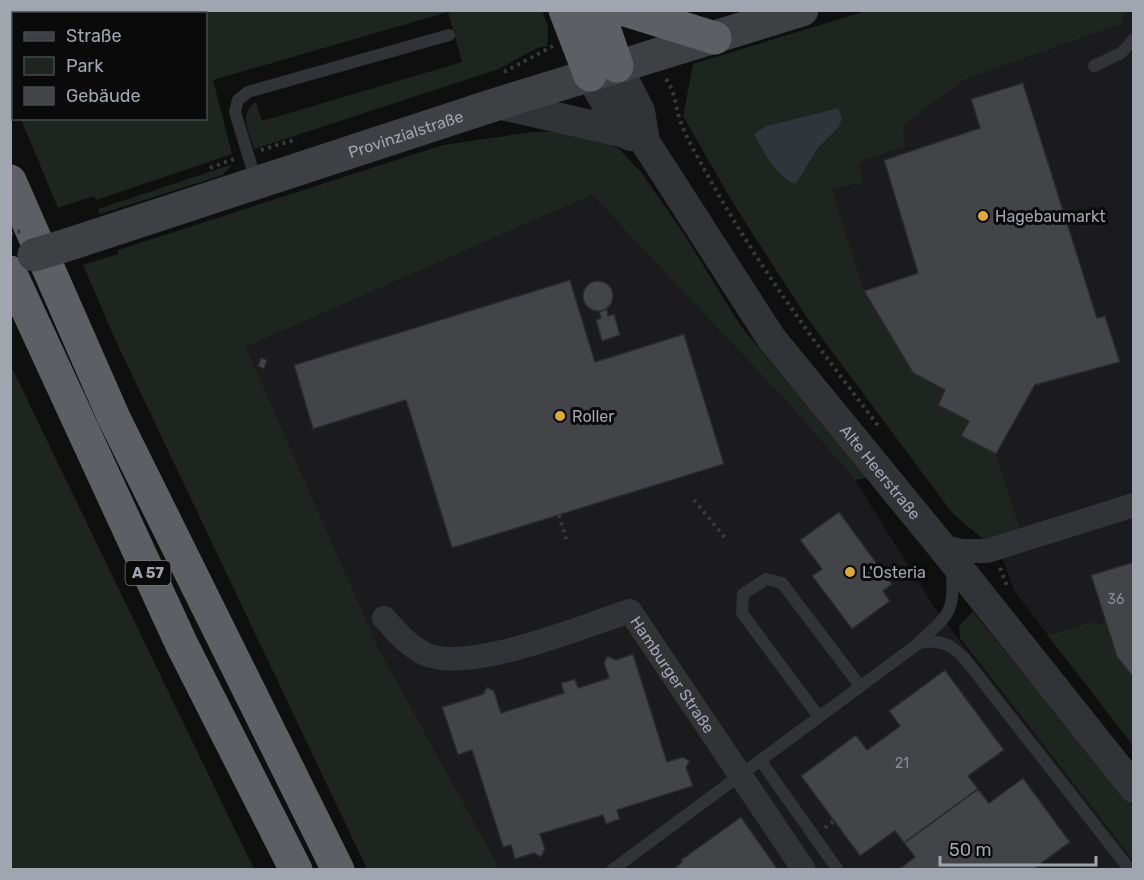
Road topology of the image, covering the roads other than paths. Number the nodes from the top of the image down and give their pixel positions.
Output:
1 (598, 10) edge
2 (624, 10) edge
3 (802, 10) edge
4 (570, 25) edge
5 (449, 35) dead end
6 (715, 38) junction
7 (1134, 39) edge
8 (1094, 66) dead end
9 (604, 70) junction
10 (498, 89) junction
11 (634, 137) junction
12 (252, 169) junction
13 (10, 181) edge
14 (10, 263) edge
15 (10, 272) edge
16 (1134, 505) edge
17 (947, 553) junction
18 (384, 618) dead end
19 (919, 643) junction
20 (860, 686) junction
21 (819, 717) junction
22 (760, 760) junction
23 (740, 775) junction
24 (1134, 788) edge
25 (296, 870) edge
26 (338, 870) edge
27 (612, 870) edge
28 (804, 870) edge
29 (838, 870) edge
30 (1130, 870) edge

1 - 9 highway
2 - 6 highway
3 - 6 main road, Provinzialstraße
4 - 9 highway
5 - 12 lane
6 - 9 main road, Provinzialstraße
7 - 8 lane
9 - 10 main road, Provinzialstraße
9 - 11 street, Alte Heerstraße
10 - 11 street
10 - 12 main road, Provinzialstraße
11 - 17 street, Alte Heerstraße
12 - 14 main road, Provinzialstraße, bridge
13 - 26 highway, A 57
15 - 25 highway, A 57
16 - 17 street
17 - 19 lane
17 - 24 street, Alte Heerstraße
18 - 23 street, Hamburger Straße
19 - 20 lane
19 - 30 lane
20 - 21 lane
20 - 21 lane
21 - 22 lane
22 - 23 lane
22 - 29 lane
23 - 27 lane
23 - 28 street, Hamburger Straße

